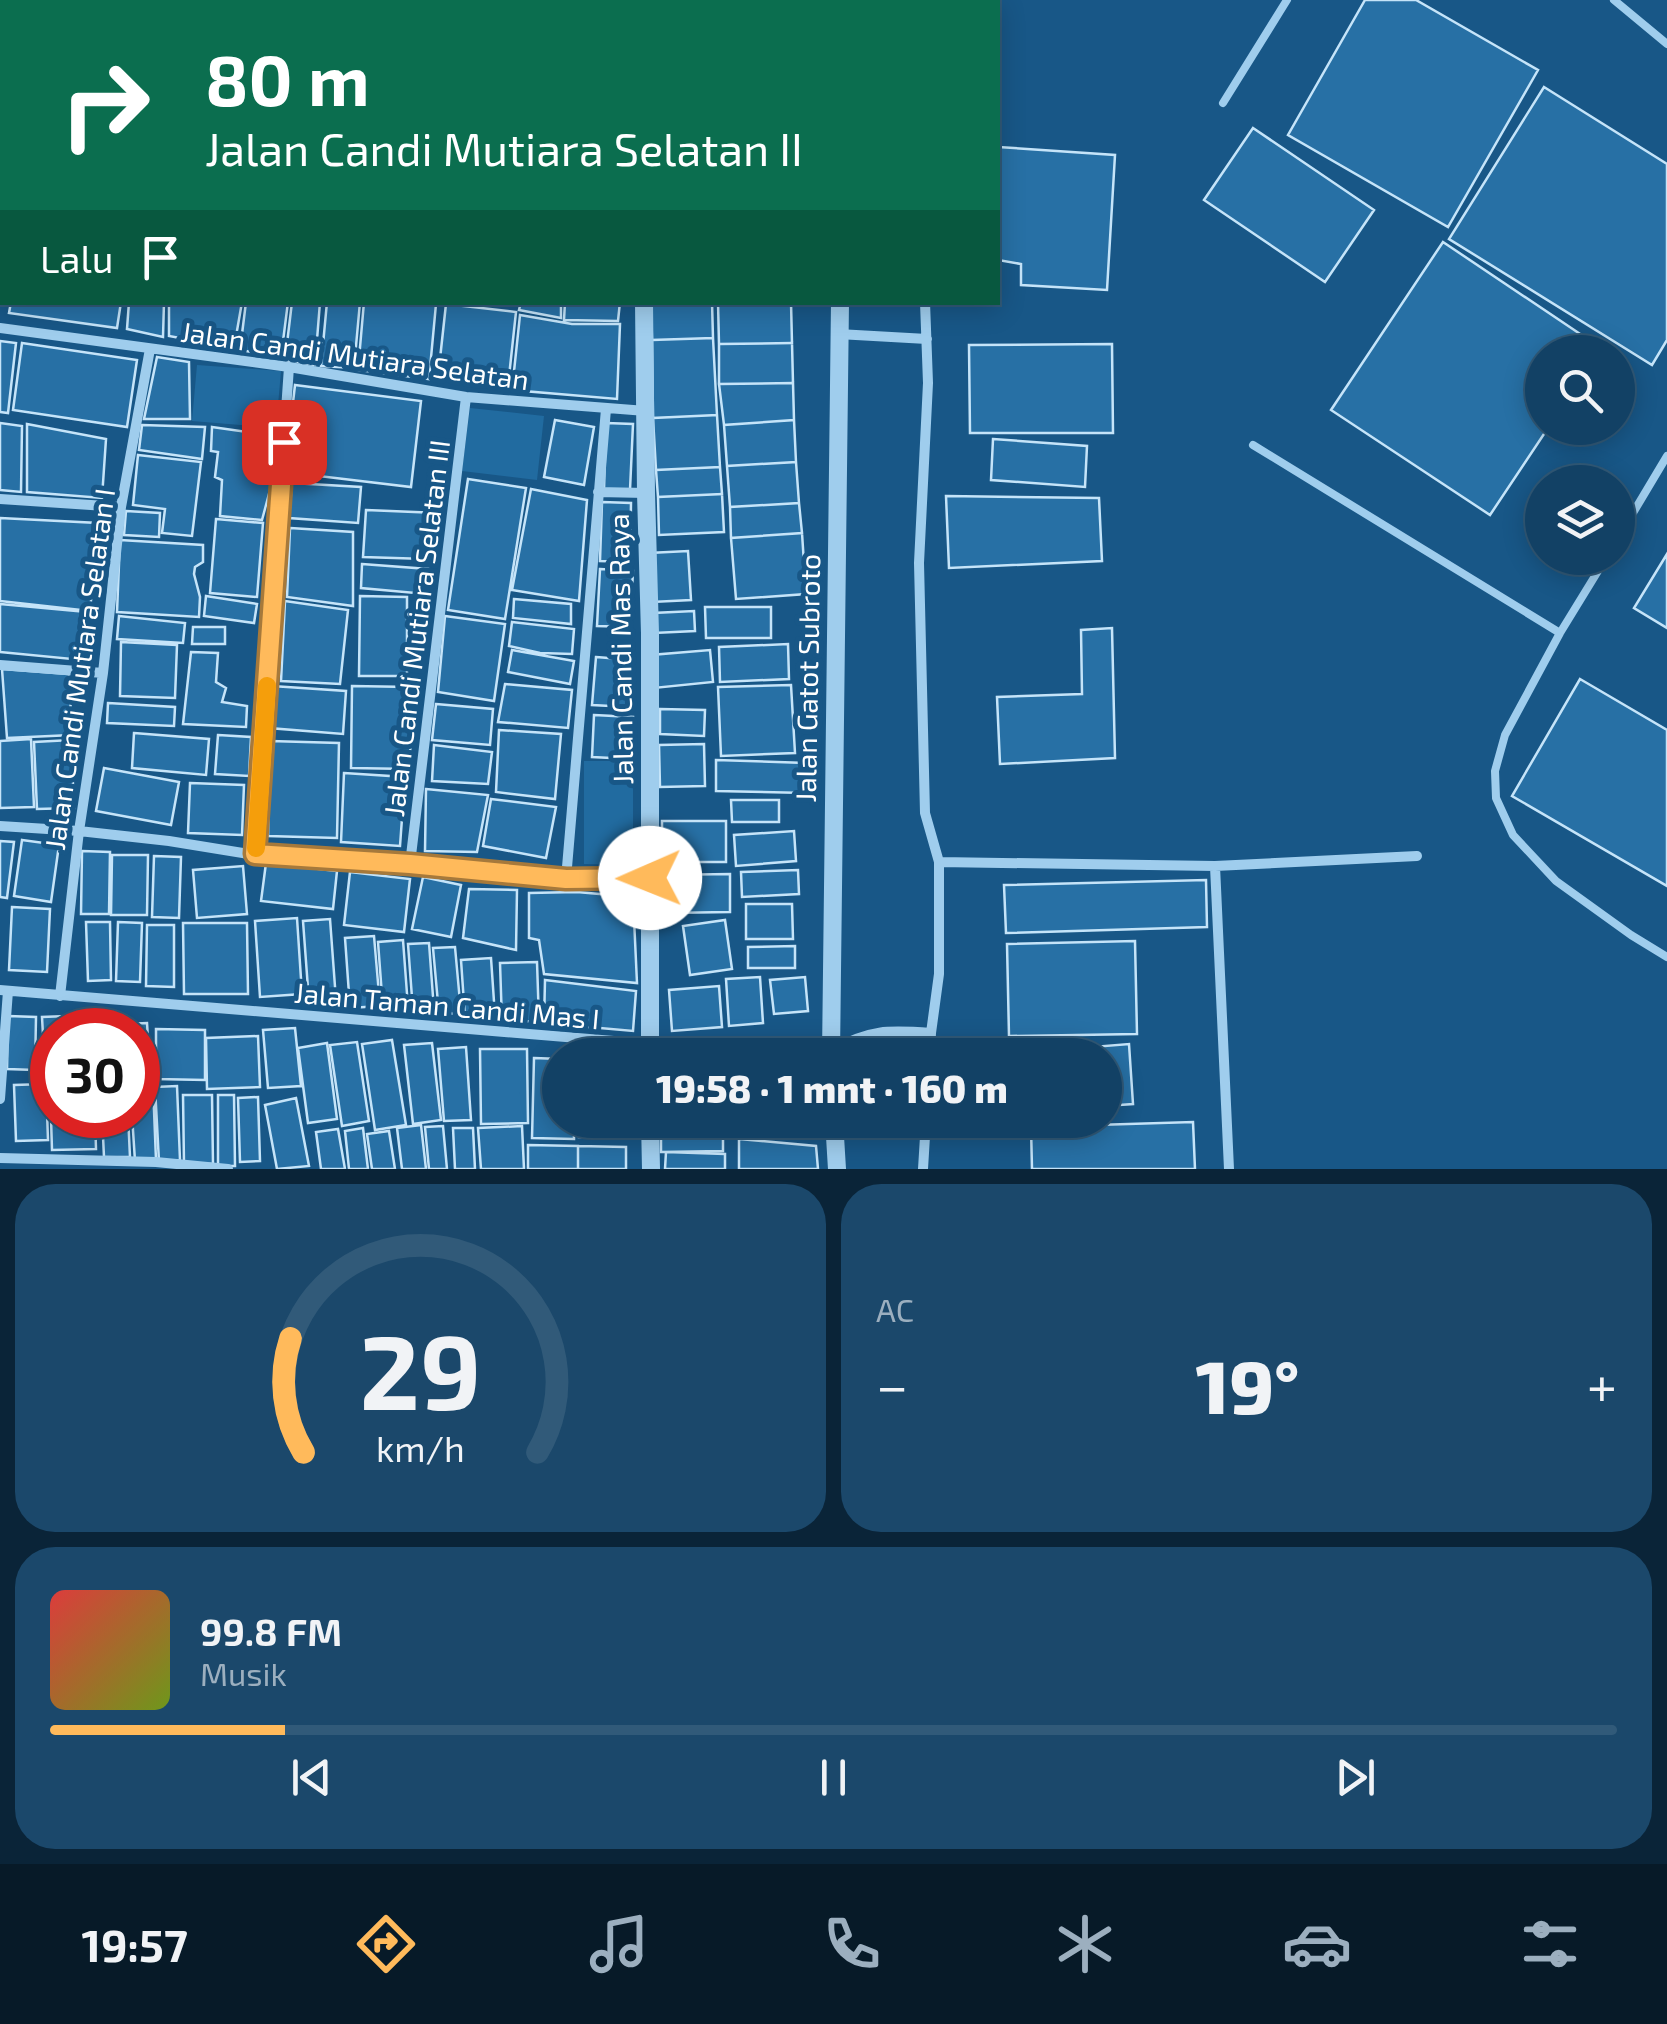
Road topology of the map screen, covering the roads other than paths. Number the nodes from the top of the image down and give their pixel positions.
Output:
1 (1287, 0) edge
2 (1614, 0) edge
3 (1667, 44) edge
4 (1222, 102) dead end
5 (644, 305) edge
6 (840, 305) edge
7 (924, 305) edge
8 (0, 328) edge
9 (838, 334) junction
10 (927, 339) junction
11 (150, 349) junction
12 (289, 367) junction
13 (466, 397) junction
14 (606, 409) junction
15 (646, 411) junction
16 (1253, 446) dead end
17 (1667, 456) edge
18 (598, 492) junction
19 (646, 493) junction
20 (0, 499) edge
21 (122, 507) junction
22 (1635, 510) edge
23 (1596, 575) edge
24 (1560, 633) junction
25 (0, 666) edge
26 (102, 673) junction
27 (0, 826) edge
28 (79, 831) junction
29 (255, 854) junction
30 (1417, 856) dead end
31 (940, 862) junction
32 (410, 864) junction
33 (1214, 866) junction
34 (650, 878) junction
35 (566, 879) junction
36 (1667, 957) edge
37 (4, 991) edge
38 (60, 996) junction
39 (932, 1033) junction
40 (650, 1038) edge
41 (831, 1038) edge
42 (856, 1038) edge
43 (932, 1038) edge
44 (542, 1039) edge
45 (0, 1099) edge
46 (650, 1138) edge
47 (835, 1138) edge
48 (925, 1138) edge
49 (0, 1158) edge
50 (156, 1166) edge
51 (228, 1169) edge
52 (651, 1169) edge
53 (837, 1169) edge
54 (924, 1169) edge
55 (1228, 1169) edge

1 - 4 lane
2 - 3 lane
5 - 15 street, Jalan Candi Mas Raya
6 - 9 street, Jalan Gatot Subroto
7 - 10 street
8 - 11 street, Jalan Candi Mutiara Selatan
9 - 10 street
9 - 41 street, Jalan Gatot Subroto
10 - 31 street
11 - 12 street, Jalan Candi Mutiara Selatan
11 - 21 street, Jalan Candi Mutiara Selatan I
12 - 13 street, Jalan Candi Mutiara Selatan
12 - 29 street
13 - 14 street, Jalan Candi Mutiara Selatan
13 - 32 street, Jalan Candi Mutiara Selatan III
14 - 15 street, Jalan Candi Mutiara Selatan
14 - 18 street
15 - 19 street, Jalan Candi Mas Raya
16 - 24 lane
17 - 22 lane
18 - 19 street
18 - 35 street
19 - 34 street, Jalan Candi Mas Raya
20 - 21 street
21 - 26 street, Jalan Candi Mutiara Selatan I
23 - 24 lane
24 - 36 lane
25 - 26 street
26 - 28 street, Jalan Candi Mutiara Selatan I
27 - 28 street
28 - 29 street
28 - 38 street, Jalan Candi Mutiara Selatan I
29 - 32 street
30 - 33 street
31 - 33 street
31 - 39 street
32 - 35 street
33 - 55 street
34 - 35 street
34 - 40 street, Jalan Candi Mas Raya
37 - 38 street, Jalan Taman Candi Mas I
37 - 45 street
38 - 44 street, Jalan Taman Candi Mas I
39 - 42 street
39 - 43 street
46 - 52 street
47 - 53 street
48 - 54 street
49 - 50 street
50 - 51 street

